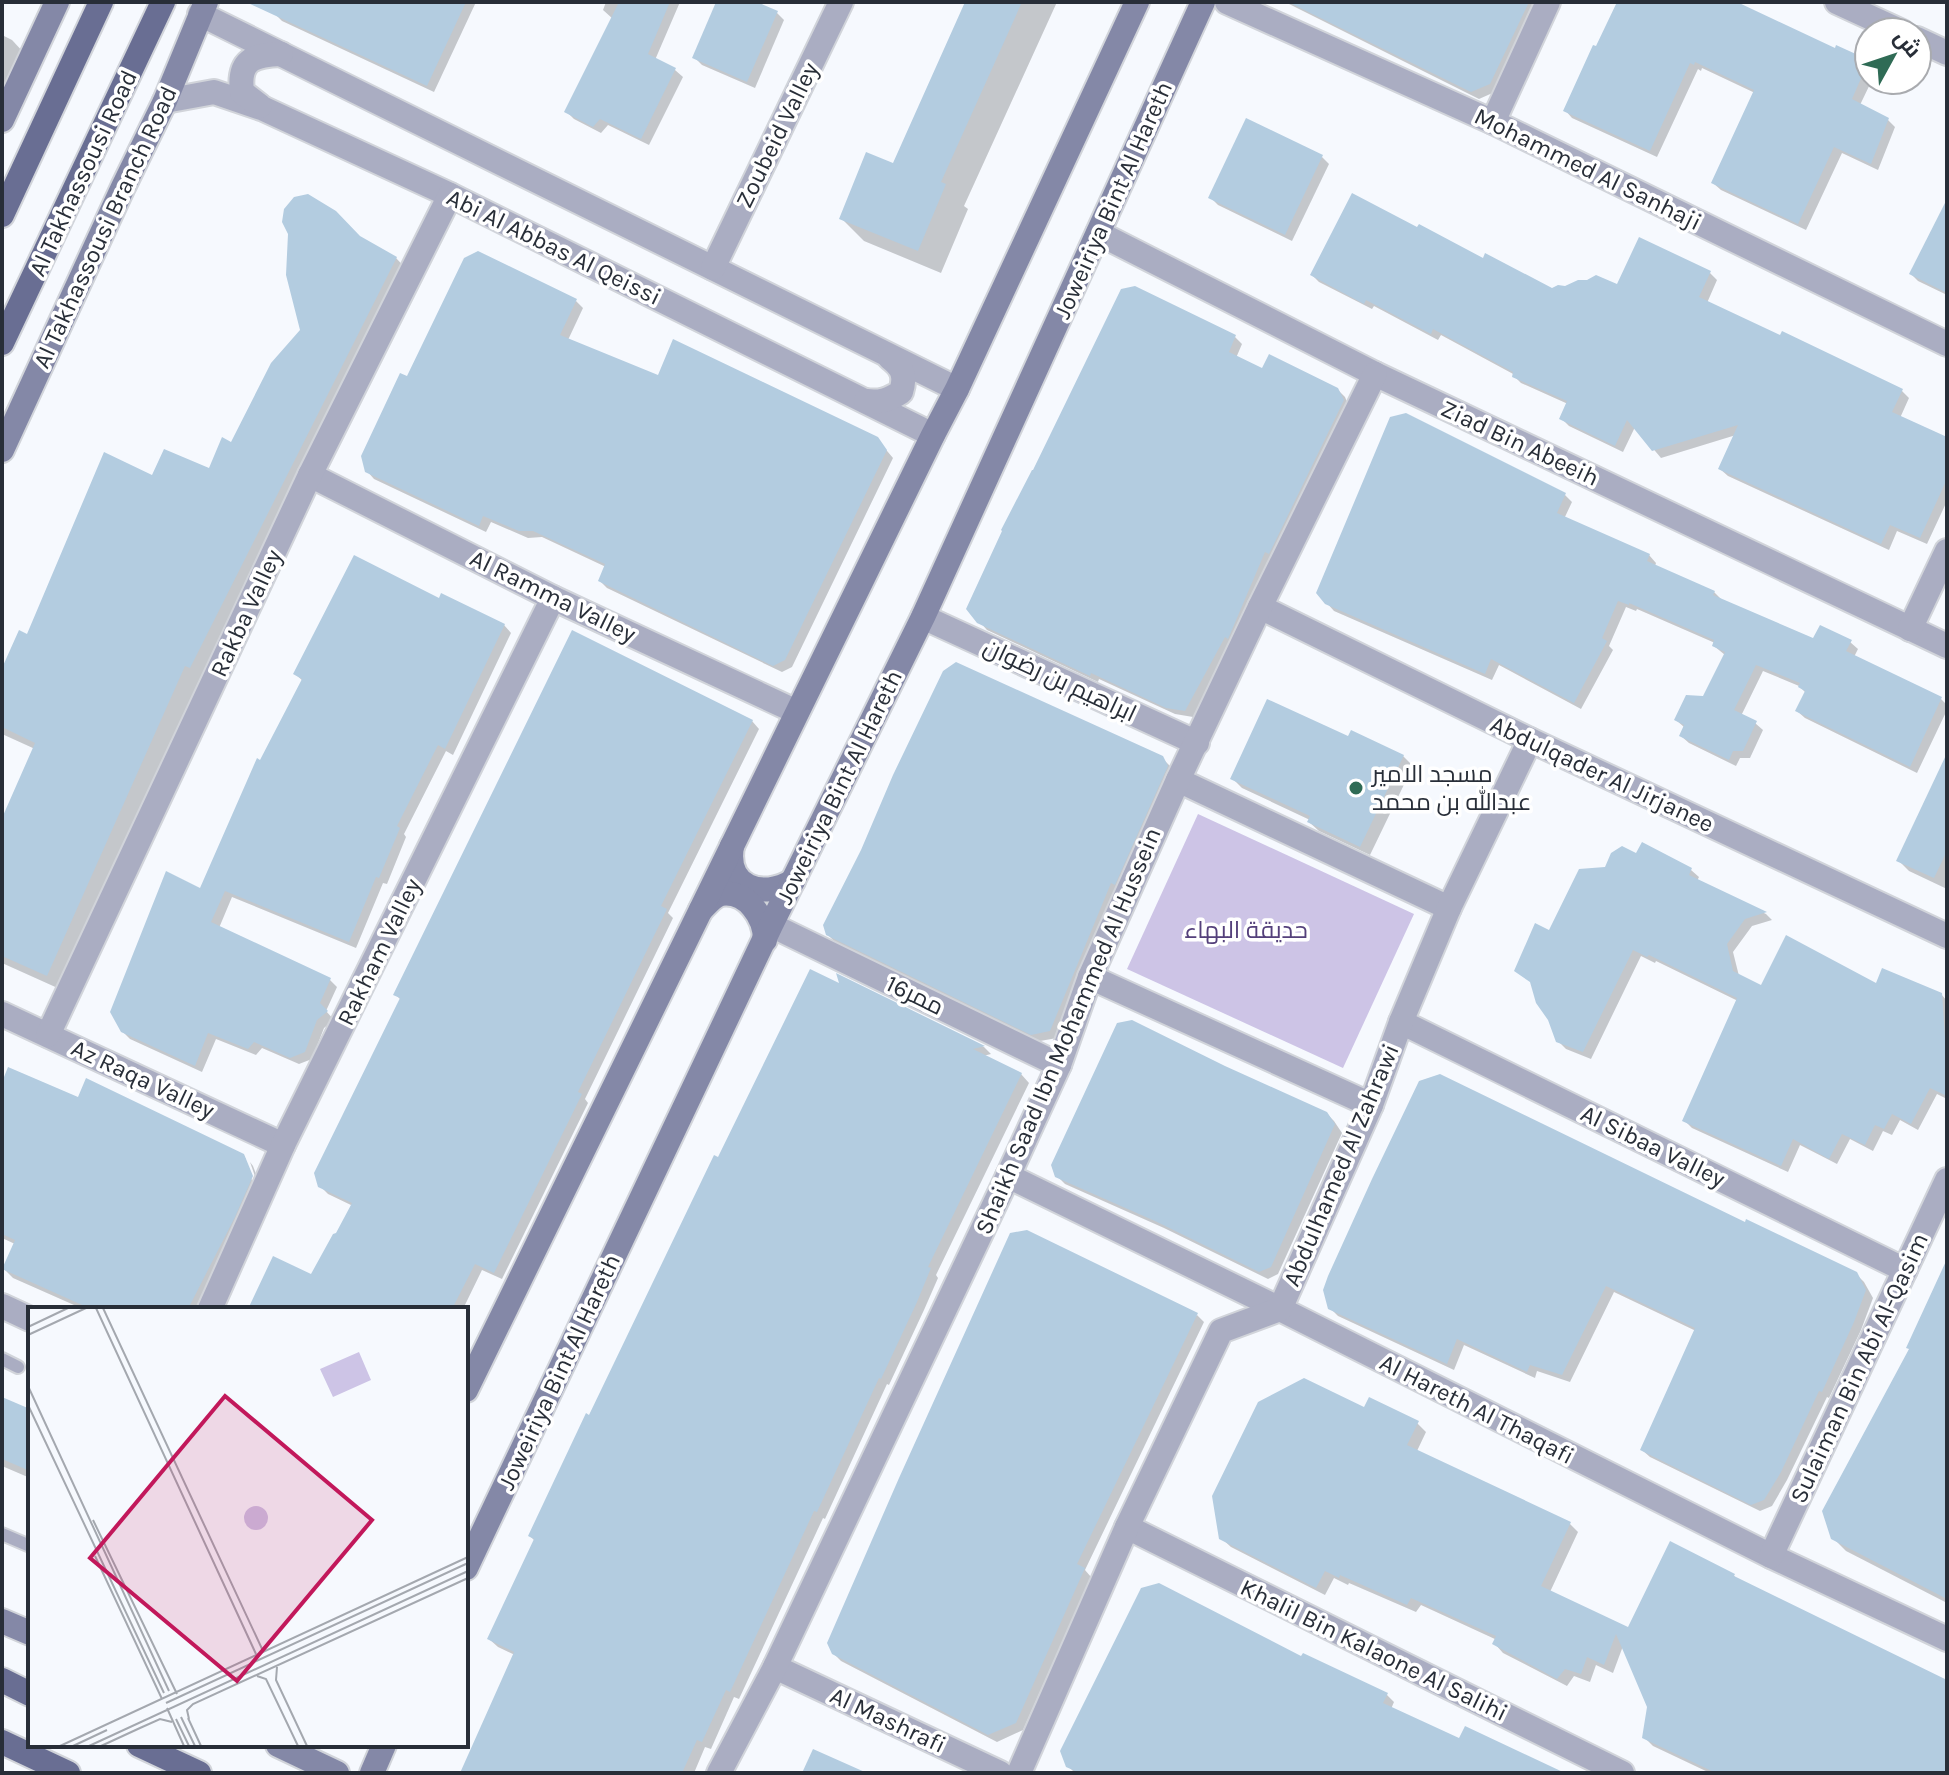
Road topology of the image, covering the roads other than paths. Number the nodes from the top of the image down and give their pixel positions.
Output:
1 (57, 2) edge
2 (101, 2) edge
3 (163, 2) edge
4 (841, 2) edge
5 (1137, 2) edge
6 (1203, 2) edge
7 (1227, 2) edge
8 (1548, 2) edge
9 (1837, 2) edge
10 (203, 8) edge
11 (1867, 16) edge
12 (281, 54) junction
13 (165, 101) junction
14 (264, 109) junction
15 (2, 120) edge
16 (1493, 122) junction
17 (450, 195) junction
18 (2, 215) edge
19 (1098, 233) junction
20 (713, 268) junction
21 (2, 343) edge
22 (1947, 344) edge
23 (884, 353) junction
24 (1375, 374) junction
25 (957, 389) junction
26 (863, 400) junction
27 (933, 435) junction
28 (2, 450) edge
29 (310, 475) junction
30 (1947, 551) edge
31 (553, 598) junction
32 (1260, 607) junction
33 (923, 617) junction
34 (1910, 629) junction
35 (1947, 646) edge
36 (797, 712) junction
37 (1530, 740) junction
38 (1197, 743) junction
39 (1178, 780) junction
40 (732, 846) junction
41 (793, 881) junction
42 (1449, 908) junction
43 (698, 912) junction
44 (768, 933) junction
45 (1947, 936) edge
46 (1090, 977) junction
47 (2, 1014) edge
48 (1401, 1022) junction
49 (48, 1035) junction
50 (1059, 1065) junction
51 (1371, 1105) junction
52 (283, 1145) junction
53 (1008, 1176) junction
54 (1947, 1180) edge
55 (1940, 1216) edge
56 (1905, 1270) junction
57 (2, 1306) edge
58 (211, 1307) edge
59 (1280, 1309) junction
60 (28, 1318) edge
61 (2, 1359) edge
62 (18, 1367) dead end
63 (468, 1386) edge
64 (1127, 1527) junction
65 (2, 1534) edge
66 (28, 1545) edge
67 (1771, 1556) junction
68 (468, 1564) edge
69 (2, 1621) edge
70 (28, 1632) edge
71 (1947, 1639) edge
72 (775, 1667) junction
73 (2, 1680) edge
74 (28, 1693) edge
75 (2, 1742) edge
76 (143, 1747) edge
77 (383, 1747) edge
78 (303, 1750) edge
79 (68, 1773) edge
80 (199, 1773) edge
81 (337, 1773) edge
82 (372, 1773) edge
83 (719, 1773) edge
84 (1000, 1773) edge
85 (1019, 1773) edge
86 (1622, 1773) edge

1 - 15 street
2 - 18 main road
3 - 21 main road, Al Takhassousi Road
4 - 20 street, Zoubeid Valley
5 - 25 street
6 - 19 street, Joweiriya Bint Al Hareth
7 - 16 street, Mohammed Al Sanhaji
8 - 16 street
9 - 11 street
10 - 12 street
10 - 13 street, Al Takhassousi Branch Road
12 - 14 street
12 - 20 street
13 - 14 street, Abi Al Abbas Al Qeissi
13 - 28 street, Al Takhassousi Branch Road
14 - 17 street, Abi Al Abbas Al Qeissi
16 - 22 street, Mohammed Al Sanhaji
17 - 26 street, Abi Al Abbas Al Qeissi
17 - 29 street, Rakba Valley
19 - 24 street, Ziad Bin Abeeih
19 - 33 street, Joweiriya Bint Al Hareth
20 - 23 street
23 - 25 street
23 - 26 street
24 - 32 street, Shaikh Saad Ibn Mohammed Al Hussein
24 - 34 street, Ziad Bin Abeeih
25 - 27 street
26 - 27 street, Abi Al Abbas Al Qeissi
27 - 36 street
29 - 31 street, Al Ramma Valley
29 - 49 street, Rakba Valley
30 - 34 street
31 - 36 street, Al Ramma Valley
31 - 52 street, Rakham Valley
32 - 37 street, Abdulqader Al Jirjanee
32 - 38 street, Shaikh Saad Ibn Mohammed Al Hussein
33 - 38 street, ابراهيم بن رضوان
33 - 41 street, Joweiriya Bint Al Hareth
34 - 35 street, Ziad Bin Abeeih
36 - 40 street
37 - 42 street, Abdulhamed Al Zahrawi
37 - 45 street, Abdulqader Al Jirjanee
38 - 39 street, Shaikh Saad Ibn Mohammed Al Hussein
39 - 42 street
39 - 46 street, Shaikh Saad Ibn Mohammed Al Hussein
40 - 41 street
40 - 43 street
41 - 44 street, Joweiriya Bint Al Hareth
42 - 48 street, Abdulhamed Al Zahrawi
43 - 44 street
43 - 63 street
44 - 50 street, ممر16
44 - 68 street, Joweiriya Bint Al Hareth
46 - 50 street, Shaikh Saad Ibn Mohammed Al Hussein
46 - 51 street
47 - 49 street, Az Raqa Valley
48 - 51 street, Abdulhamed Al Zahrawi
48 - 56 street, Al Sibaa Valley
49 - 52 street, Az Raqa Valley
50 - 53 street, Shaikh Saad Ibn Mohammed Al Hussein
51 - 59 street, Abdulhamed Al Zahrawi
52 - 58 street, Rakham Valley
53 - 59 street, Al Hareth Al Thaqafi
53 - 72 street, Shaikh Saad Ibn Mohammed Al Hussein
54 - 55 street, Sulaiman Bin Abi Al-Qasim
55 - 56 street, Sulaiman Bin Abi Al-Qasim
56 - 67 street, Sulaiman Bin Abi Al-Qasim
57 - 60 street
59 - 64 street, Abdulhamed Al Zahrawi
59 - 67 street, Al Hareth Al Thaqafi
61 - 62 lane
64 - 85 street, Abdulhamed Al Zahrawi
64 - 86 street, Khalil Bin Kalaone Al Salihi
65 - 66 lane
67 - 71 street, Al Hareth Al Thaqafi
69 - 70 street
72 - 83 street, Shaikh Saad Ibn Mohammed Al Hussein
72 - 84 street, Al Mashrafi
73 - 74 main road
75 - 79 main road
76 - 80 main road
77 - 82 street
78 - 81 street

